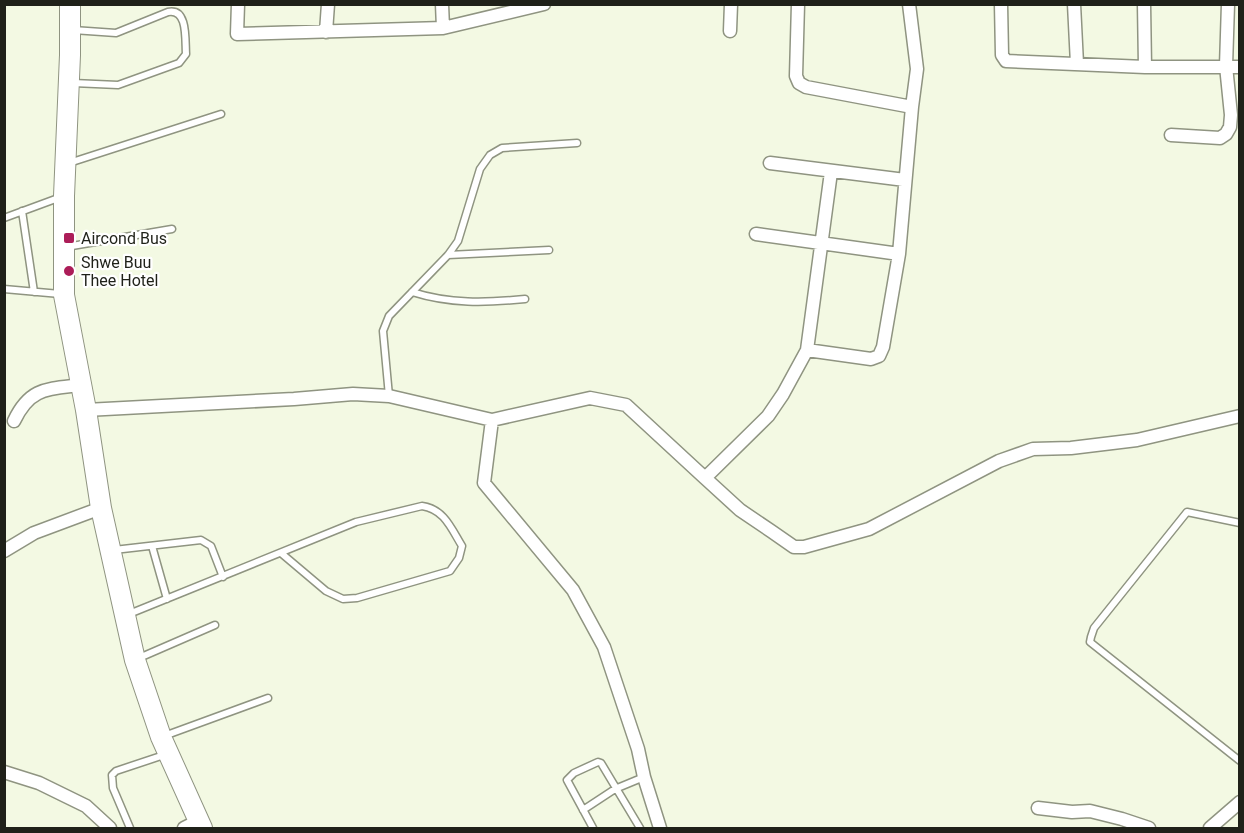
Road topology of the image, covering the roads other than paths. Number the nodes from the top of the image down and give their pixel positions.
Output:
1 (70, 4) edge
2 (238, 4) edge
3 (328, 4) edge
4 (442, 4) edge
5 (732, 4) edge
6 (798, 4) edge
7 (909, 4) edge
8 (1001, 4) edge
9 (1074, 4) edge
10 (1144, 4) edge
11 (1228, 4) edge
12 (541, 5) edge
13 (443, 28) junction
14 (70, 30) junction
15 (730, 31) dead end
16 (326, 32) junction
17 (1077, 64) junction
18 (1226, 66) junction
19 (1145, 67) junction
20 (1239, 67) edge
21 (69, 83) junction
22 (912, 107) junction
23 (221, 114) dead end
24 (1171, 135) dead end
25 (578, 143) dead end
26 (770, 163) dead end
27 (65, 164) junction
28 (831, 172) junction
29 (905, 180) junction
30 (64, 196) junction
31 (22, 211) junction
32 (4, 218) edge
33 (172, 229) dead end
34 (756, 234) dead end
35 (822, 244) junction
36 (64, 248) junction
37 (549, 250) dead end
38 (899, 254) junction
39 (448, 255) junction
40 (4, 289) edge
41 (34, 292) junction
42 (412, 292) junction
43 (64, 295) junction
44 (525, 299) dead end
45 (807, 350) junction
46 (81, 385) junction
47 (389, 396) junction
48 (86, 410) junction
49 (1239, 416) edge
50 (492, 420) junction
51 (15, 421) dead end
52 (705, 478) junction
53 (101, 508) junction
54 (1239, 523) edge
55 (152, 546) junction
56 (4, 550) edge
57 (111, 550) junction
58 (281, 553) junction
59 (223, 577) junction
60 (166, 599) junction
61 (125, 615) junction
62 (215, 625) dead end
63 (135, 660) junction
64 (268, 698) dead end
65 (164, 746) junction
66 (1239, 761) edge
67 (4, 772) edge
68 (644, 777) junction
69 (615, 789) junction
70 (1239, 802) edge
71 (1038, 808) dead end
72 (583, 810) junction
73 (194, 826) edge
74 (110, 828) edge
75 (130, 828) edge
76 (593, 828) edge
77 (640, 828) edge
78 (660, 828) edge
79 (1149, 828) edge
80 (1210, 828) edge

1 - 14 highway
2 - 16 street
3 - 16 street
4 - 13 street
5 - 15 street
6 - 22 street
7 - 22 street
8 - 17 street
9 - 17 street
10 - 19 street
11 - 18 street
12 - 13 street
13 - 16 street
14 - 21 highway
14 - 21 lane
17 - 19 street
18 - 19 street
18 - 20 street
18 - 24 street
21 - 27 highway
22 - 29 street
23 - 27 lane
25 - 39 lane
26 - 28 street
27 - 30 highway
28 - 29 street
28 - 35 street
29 - 38 street
30 - 31 lane
30 - 36 highway
31 - 32 lane
31 - 41 lane
33 - 36 lane
34 - 35 street
35 - 38 street
35 - 45 street
36 - 43 highway
37 - 39 lane
38 - 45 street
39 - 42 lane
40 - 41 lane
41 - 43 lane
42 - 44 lane
42 - 47 lane
43 - 46 highway
45 - 52 street
46 - 48 highway
46 - 51 street
47 - 48 street
47 - 50 street
48 - 53 highway
49 - 52 street
50 - 52 street
50 - 68 street
53 - 56 street
53 - 57 highway
54 - 66 lane
55 - 57 lane
55 - 59 lane
55 - 60 lane
57 - 61 highway
58 - 58 lane
58 - 59 lane
59 - 60 lane
60 - 61 lane
61 - 63 highway
62 - 63 lane
63 - 65 highway
64 - 65 lane
65 - 73 highway
65 - 75 lane
67 - 74 street
68 - 69 lane
68 - 78 street
69 - 72 lane
69 - 72 lane
69 - 77 lane
70 - 80 street
71 - 79 street
72 - 76 lane

